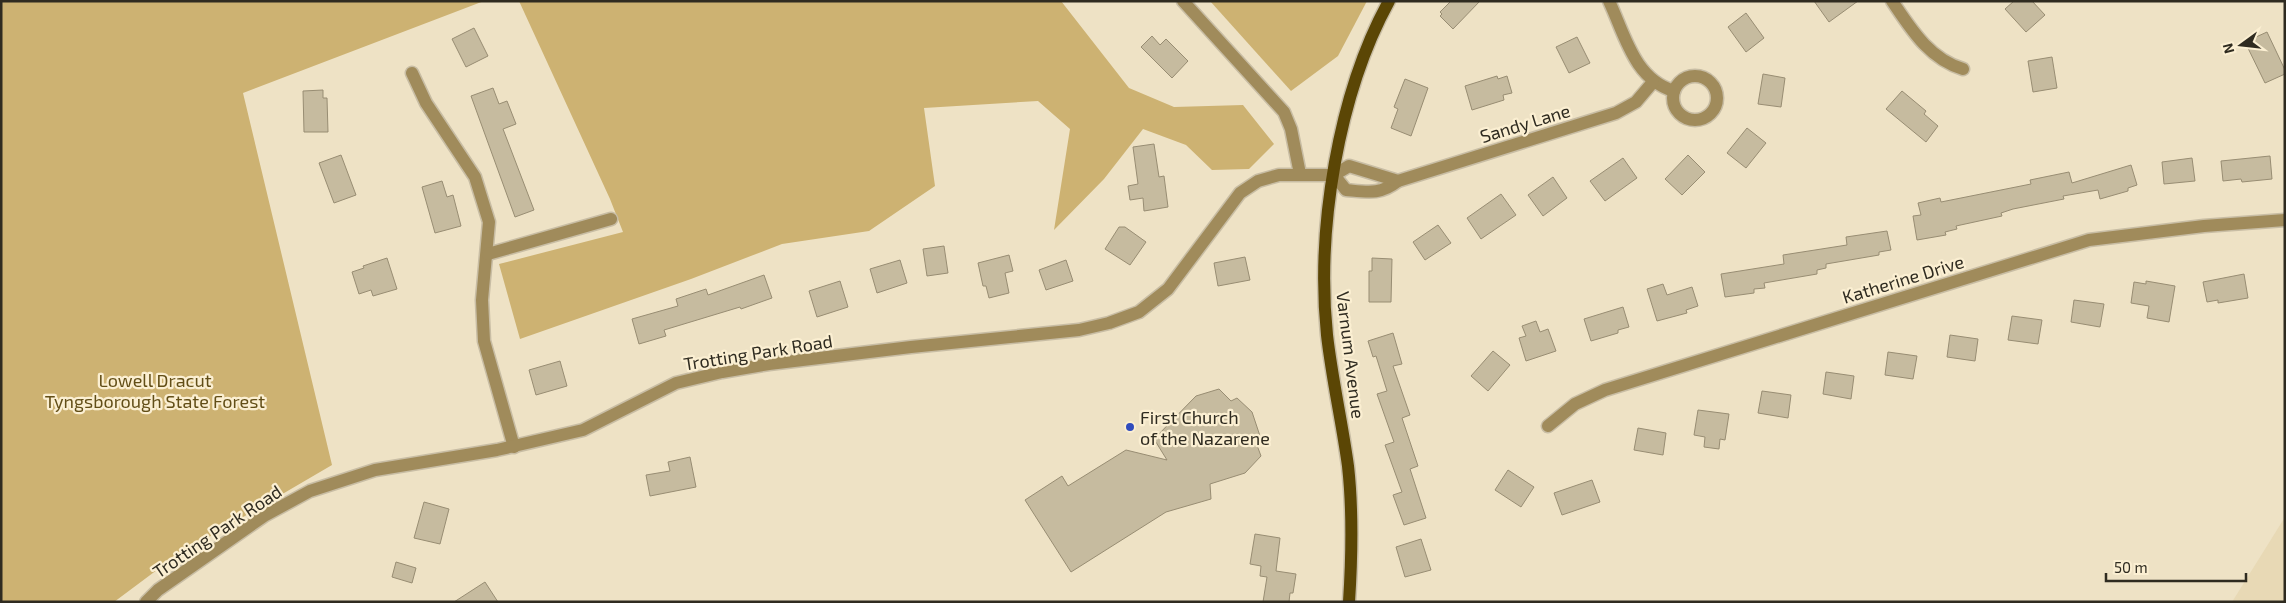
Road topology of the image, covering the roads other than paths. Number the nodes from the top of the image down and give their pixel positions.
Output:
1 (1183, 1) edge
2 (1389, 1) edge
3 (1609, 1) edge
4 (1892, 1) edge
5 (1963, 69) dead end
6 (412, 73) dead end
7 (1653, 82) junction
8 (1674, 91) dead end
9 (1300, 174) junction
10 (1334, 175) junction
11 (1398, 181) junction
12 (610, 219) dead end
13 (2285, 220) edge
14 (488, 254) junction
15 (1548, 426) dead end
16 (514, 446) junction
17 (146, 602) edge
18 (1349, 602) edge

1 - 9 street
2 - 10 main road, Varnum Avenue
3 - 7 street
4 - 5 street
6 - 14 street
7 - 8 street
7 - 11 street, Sandy Lane
9 - 10 street, Trotting Park Road
9 - 16 street, Trotting Park Road
10 - 11 street
10 - 11 street, Sandy Lane
10 - 18 main road, Varnum Avenue
12 - 14 street
13 - 15 street, Katherine Drive
14 - 16 street
16 - 17 street, Trotting Park Road

